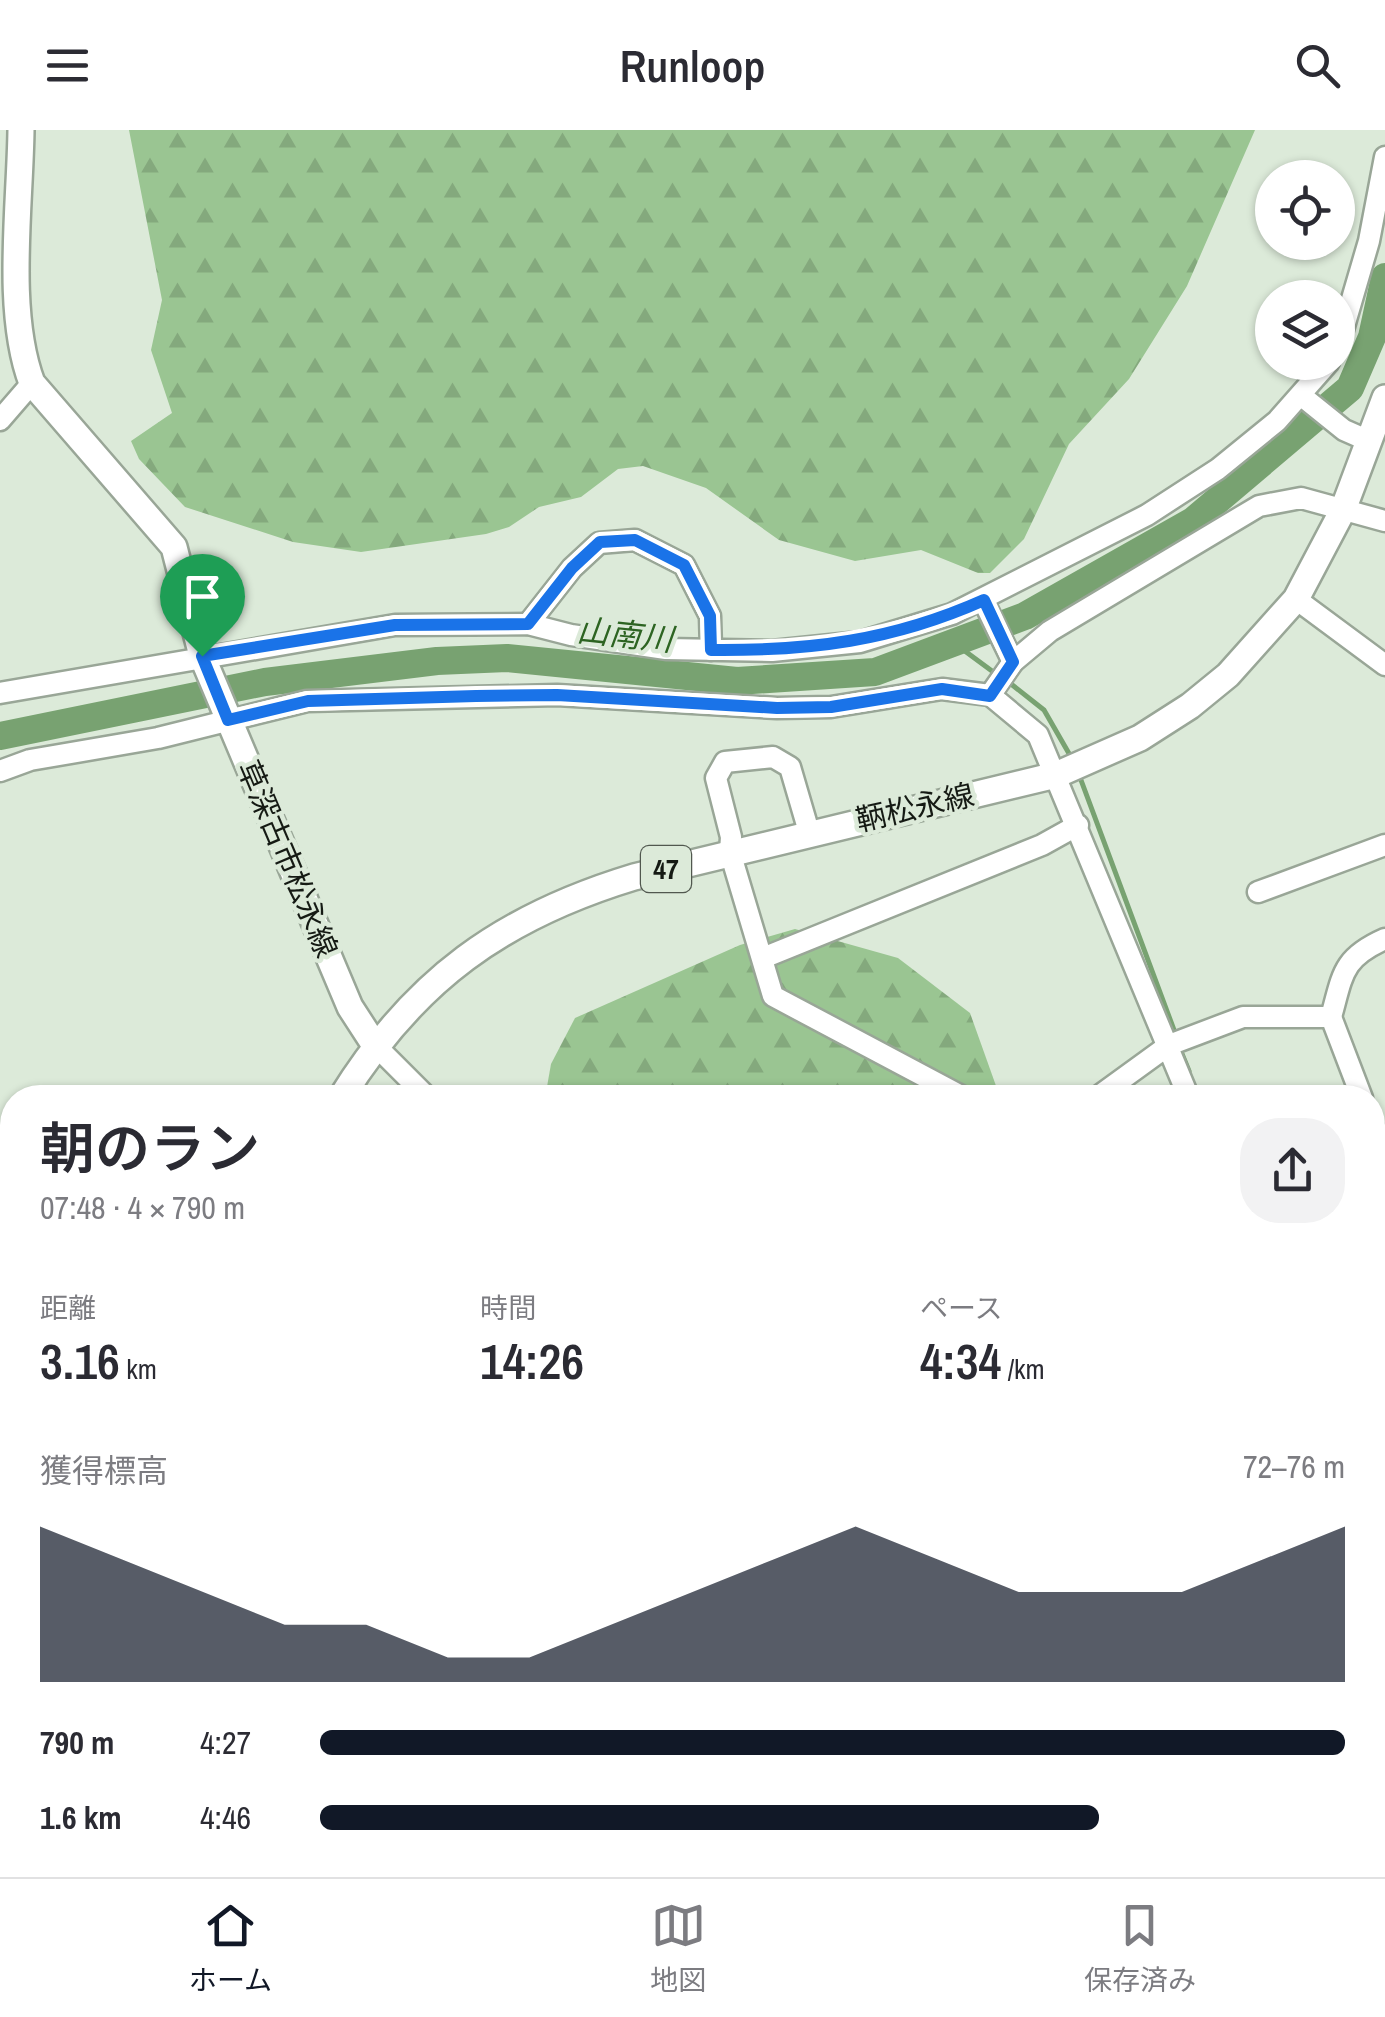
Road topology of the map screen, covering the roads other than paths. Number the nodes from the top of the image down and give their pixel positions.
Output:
1 (21, 130) edge
2 (1385, 156) edge
3 (1355, 288) edge
4 (1319, 380) edge
5 (32, 384) junction
6 (1385, 398) edge
7 (1307, 400) junction
8 (0, 420) edge
9 (1369, 441) junction
10 (1343, 510) junction
11 (1385, 521) edge
12 (1296, 599) junction
13 (986, 605) junction
14 (528, 624) junction
15 (711, 650) junction
16 (204, 660) junction
17 (1385, 665) edge
18 (1003, 672) junction
19 (0, 693) edge
20 (226, 714) junction
21 (1069, 770) junction
22 (0, 771) edge
23 (1078, 825) junction
24 (809, 832) junction
25 (1385, 846) edge
26 (730, 852) junction
27 (1258, 892) dead end
28 (1385, 939) edge
29 (762, 958) junction
30 (1331, 1017) junction
31 (1175, 1043) junction
32 (374, 1044) junction
33 (349, 1085) edge
34 (415, 1085) edge
35 (940, 1085) edge
36 (1115, 1085) edge
37 (1186, 1085) edge
38 (1357, 1085) edge

1 - 5 main road, 草深古市松永線
2 - 3 street
4 - 7 street
5 - 8 street
5 - 16 main road, 草深古市松永線
6 - 9 main road, 鞆松永線 / 47
7 - 9 street
7 - 13 street
9 - 10 main road, 鞆松永線 / 47
10 - 11 street
10 - 12 main road, 鞆松永線 / 47
10 - 18 street
12 - 17 street
12 - 21 main road, 鞆松永線 / 47
13 - 15 street
13 - 18 street
14 - 15 street
14 - 15 street
14 - 16 street
16 - 19 street
16 - 20 main road, 草深古市松永線
18 - 20 street
18 - 21 street
20 - 22 street
20 - 32 main road, 草深古市松永線
21 - 23 street
21 - 24 main road, 鞆松永線 / 47
23 - 29 street
23 - 31 street
24 - 26 main road, 鞆松永線 / 47
24 - 26 street
25 - 27 street
26 - 29 street
26 - 32 main road, 鞆松永線 / 47
28 - 30 street
29 - 35 street
30 - 31 street
30 - 38 street
31 - 36 street
31 - 37 street
32 - 33 main road, 鞆松永線 / 47
32 - 34 street

